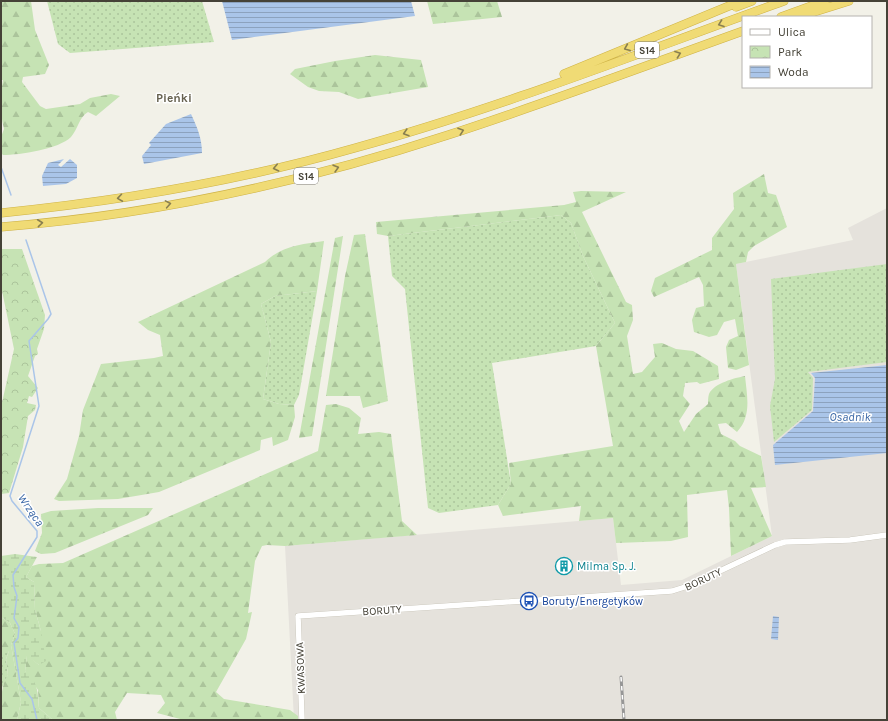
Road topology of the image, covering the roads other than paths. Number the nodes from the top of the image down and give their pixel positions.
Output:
1 (741, 1) edge
2 (752, 1) edge
3 (784, 1) edge
4 (826, 1) edge
5 (849, 1) edge
6 (742, 16) edge
7 (742, 16) edge
8 (784, 16) edge
9 (801, 16) edge
10 (676, 28) junction
11 (742, 31) edge
12 (510, 99) junction
13 (1, 212) edge
14 (1, 227) edge
15 (887, 535) edge
16 (298, 616) joint
17 (302, 720) edge

1 - 10 highway
2 - 10 highway
3 -> 6 highway, S14
4 - 8 highway
5 - 9 highway
7 -> 12 highway, S14
10 -> 12 highway
14 -> 11 highway, S14
12 -> 13 highway, S14
15 - 16 street, BORUTY
16 - 17 street, KWASOWA

